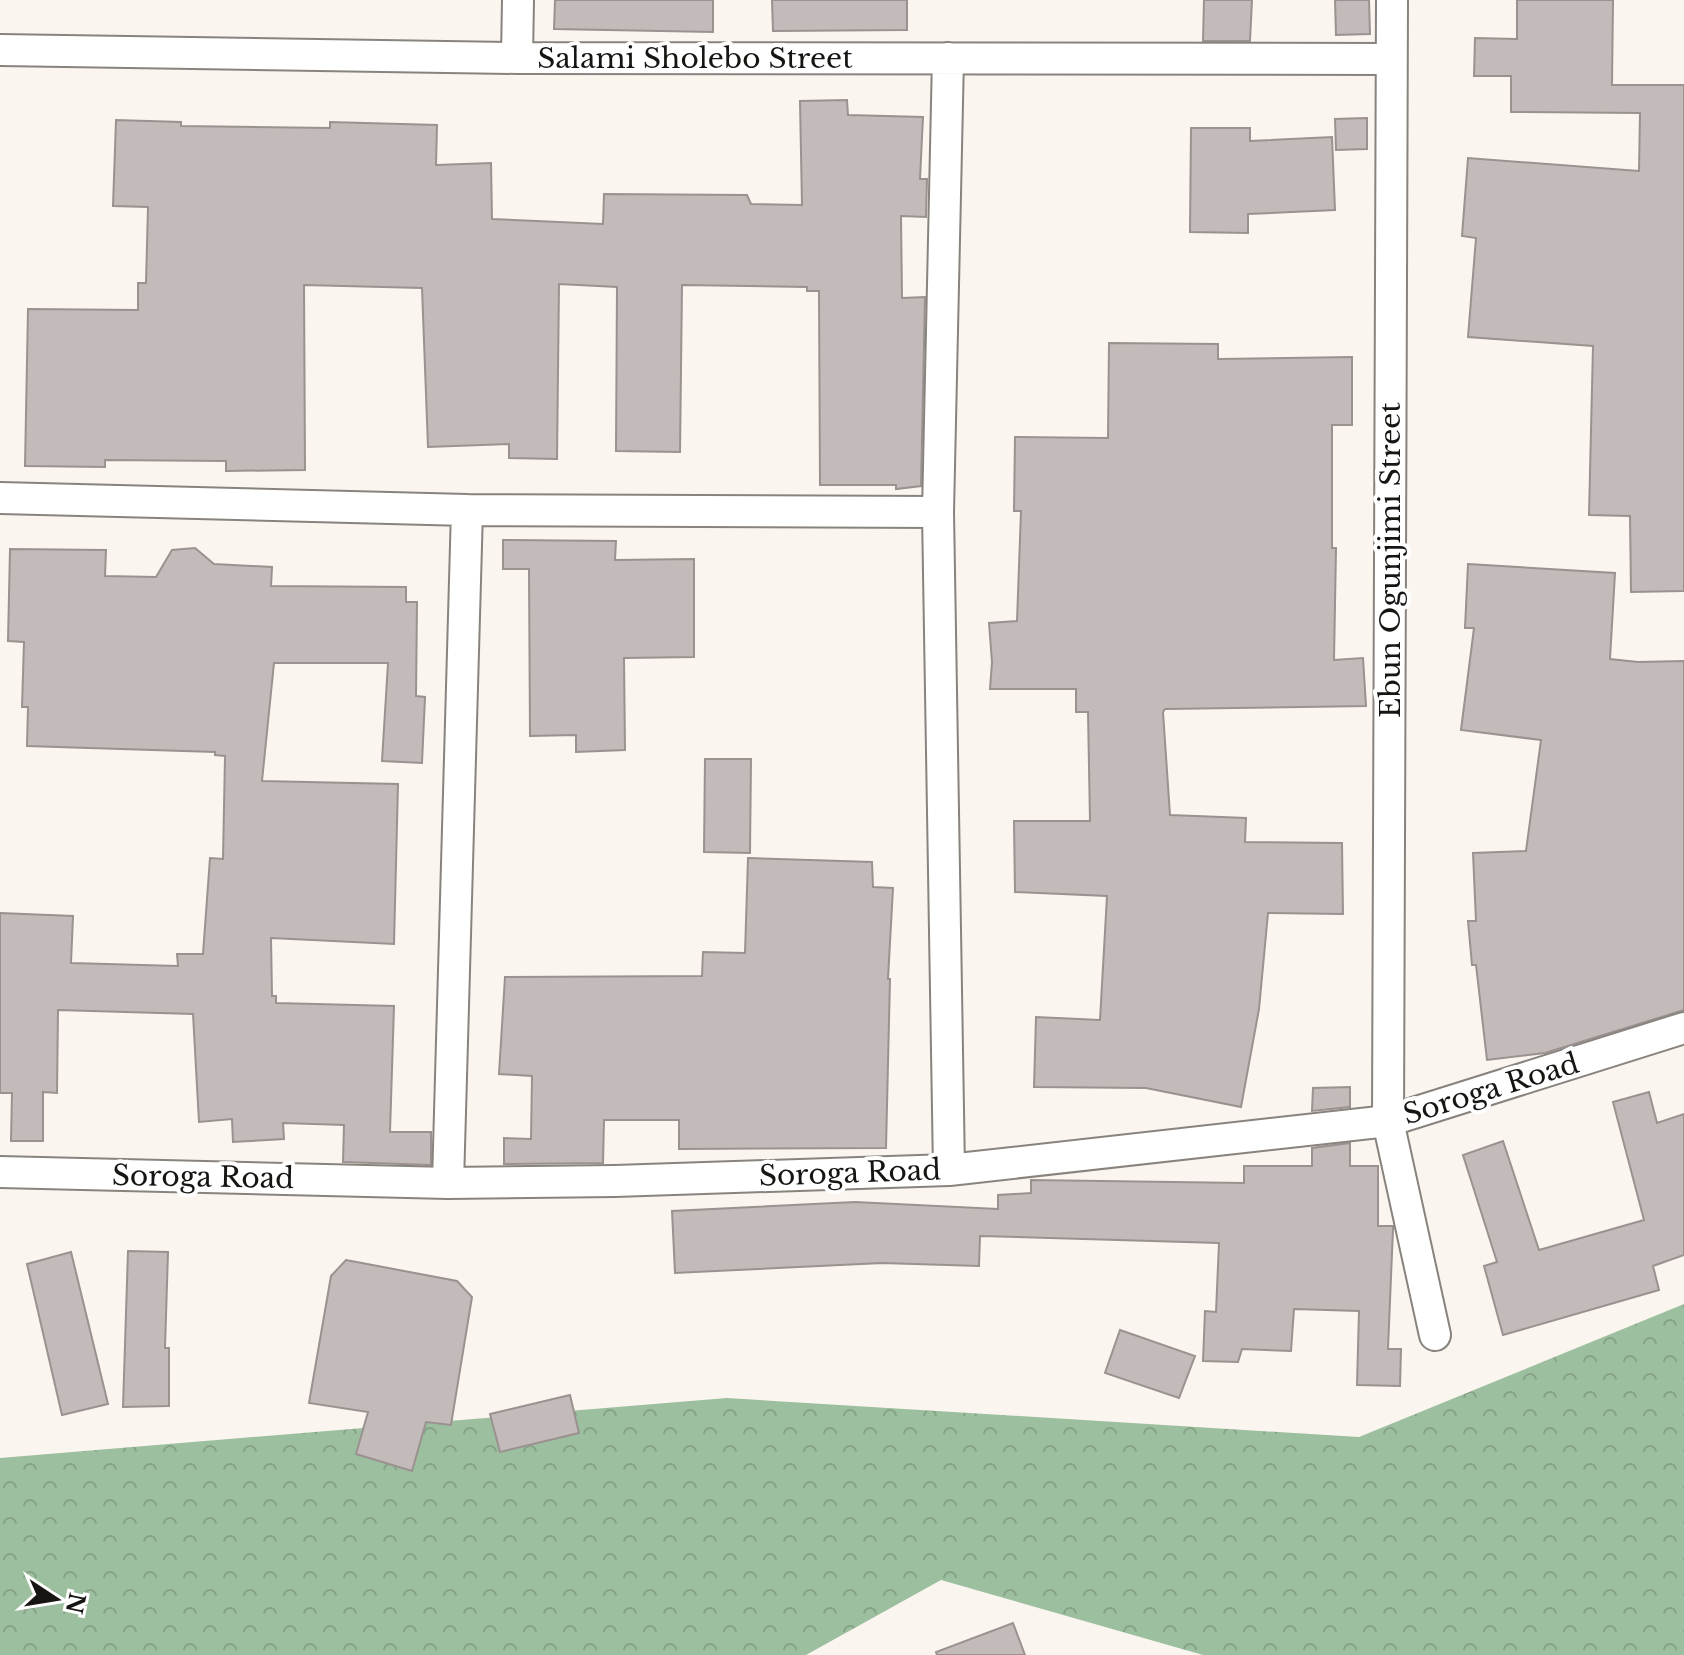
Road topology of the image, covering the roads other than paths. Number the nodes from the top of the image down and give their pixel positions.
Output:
1 (518, 0) edge
2 (1392, 0) edge
3 (0, 50) edge
4 (517, 58) junction
5 (948, 58) junction
6 (1391, 59) junction
7 (0, 498) edge
8 (467, 510) junction
9 (938, 512) junction
10 (1684, 1028) edge
11 (1388, 1121) junction
12 (949, 1170) junction
13 (0, 1172) edge
14 (448, 1183) junction
15 (1435, 1335) dead end

1 - 4 street
2 - 6 street, Ebun Ogunjimi Street
3 - 4 street, Salami Sholebo Street
4 - 5 street, Salami Sholebo Street
5 - 6 street, Salami Sholebo Street
5 - 9 street
6 - 11 street, Ebun Ogunjimi Street
7 - 8 street
8 - 9 street
8 - 14 street
9 - 12 street
10 - 11 street, Soroga Road
11 - 12 street, Soroga Road
11 - 15 street, Ebun Ogunjimi Street
12 - 14 street, Soroga Road
13 - 14 street, Soroga Road

